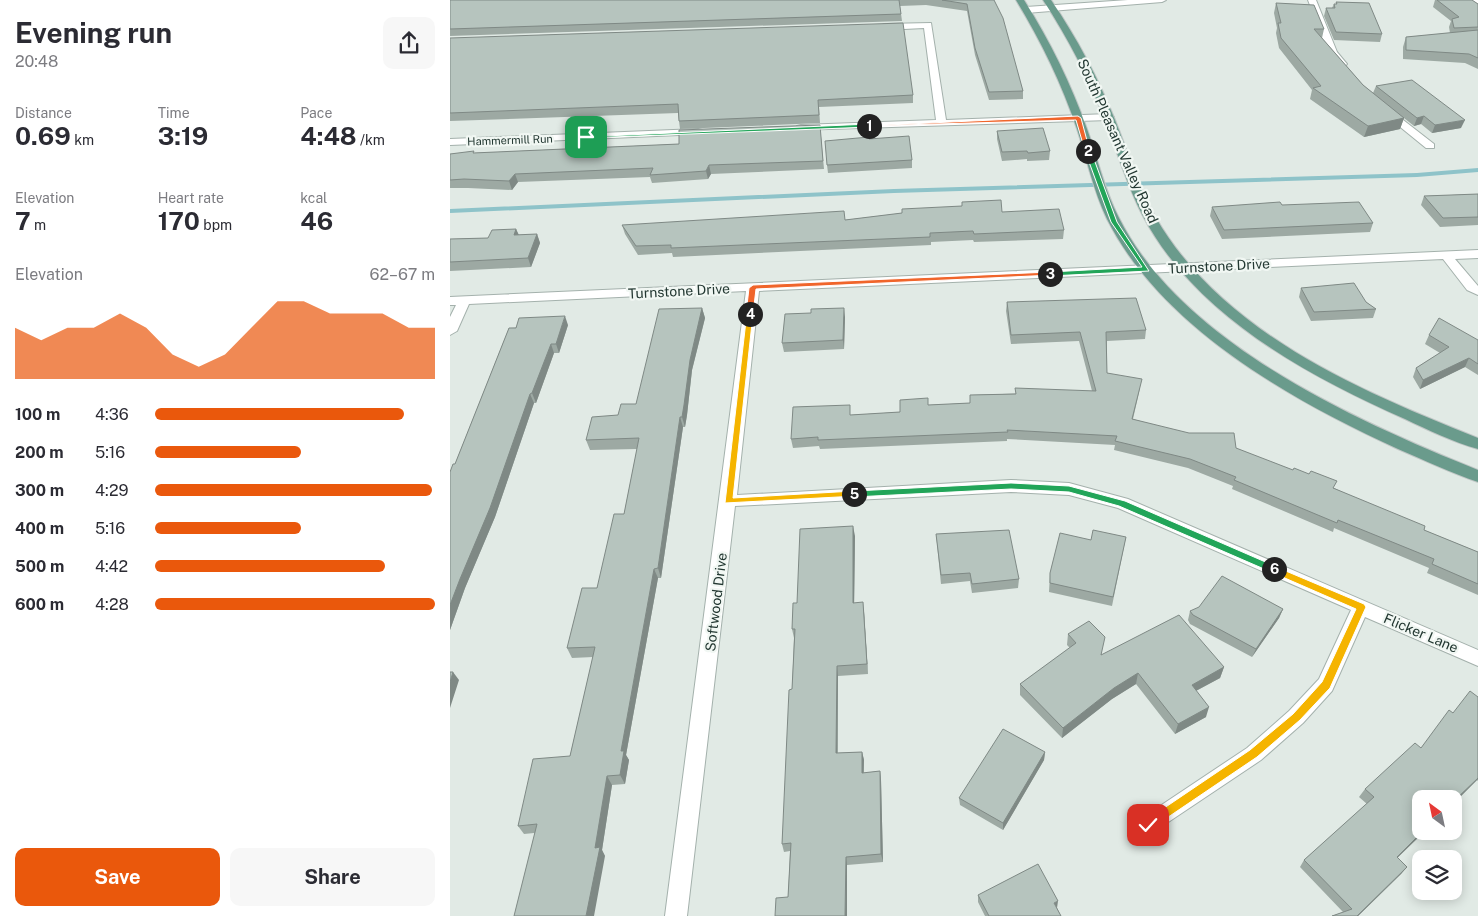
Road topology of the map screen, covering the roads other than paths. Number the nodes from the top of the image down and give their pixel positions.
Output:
1 (1020, 0) edge
2 (1162, 0) edge
3 (1312, 0) edge
4 (1474, 0) edge
5 (1478, 3) edge
6 (1049, 4) edge
7 (1026, 10) junction
8 (878, 27) edge
9 (1349, 73) edge
10 (1376, 103) edge
11 (1109, 117) junction
12 (1078, 118) junction
13 (941, 123) junction
14 (787, 129) edge
15 (708, 132) edge
16 (450, 142) edge
17 (1430, 146) dead end
18 (1478, 254) edge
19 (1447, 256) junction
20 (1186, 267) junction
21 (1146, 269) junction
22 (753, 288) junction
23 (1478, 291) edge
24 (464, 300) junction
25 (450, 301) edge
26 (450, 331) edge
27 (1478, 444) edge
28 (1478, 476) edge
29 (728, 501) junction
30 (1361, 607) junction
31 (1478, 658) edge
32 (1148, 825) dead end
33 (676, 916) edge

1 - 7 main road, South Pleasant Valley Road
2 - 6 street
3 - 9 street
4 - 5 street
6 - 7 street
6 - 11 main road, South Pleasant Valley Road
7 - 12 main road, South Pleasant Valley Road
8 - 13 street
10 - 17 street
11 - 12 street
11 - 20 main road, South Pleasant Valley Road
12 - 13 street
12 - 21 main road, South Pleasant Valley Road
13 - 14 street
15 - 16 street, Hammermill Run
18 - 19 street, Turnstone Drive
19 - 20 street, Turnstone Drive
19 - 23 street
20 - 21 street, Turnstone Drive
20 - 27 main road, South Pleasant Valley Road
21 - 22 street, Turnstone Drive
21 - 28 main road, South Pleasant Valley Road
22 - 24 street, Turnstone Drive
22 - 29 street, Softwood Drive
24 - 25 street, Turnstone Drive
24 - 26 street
29 - 30 street, Flicker Lane
29 - 33 street, Softwood Drive
30 - 31 street, Flicker Lane
30 - 32 street

